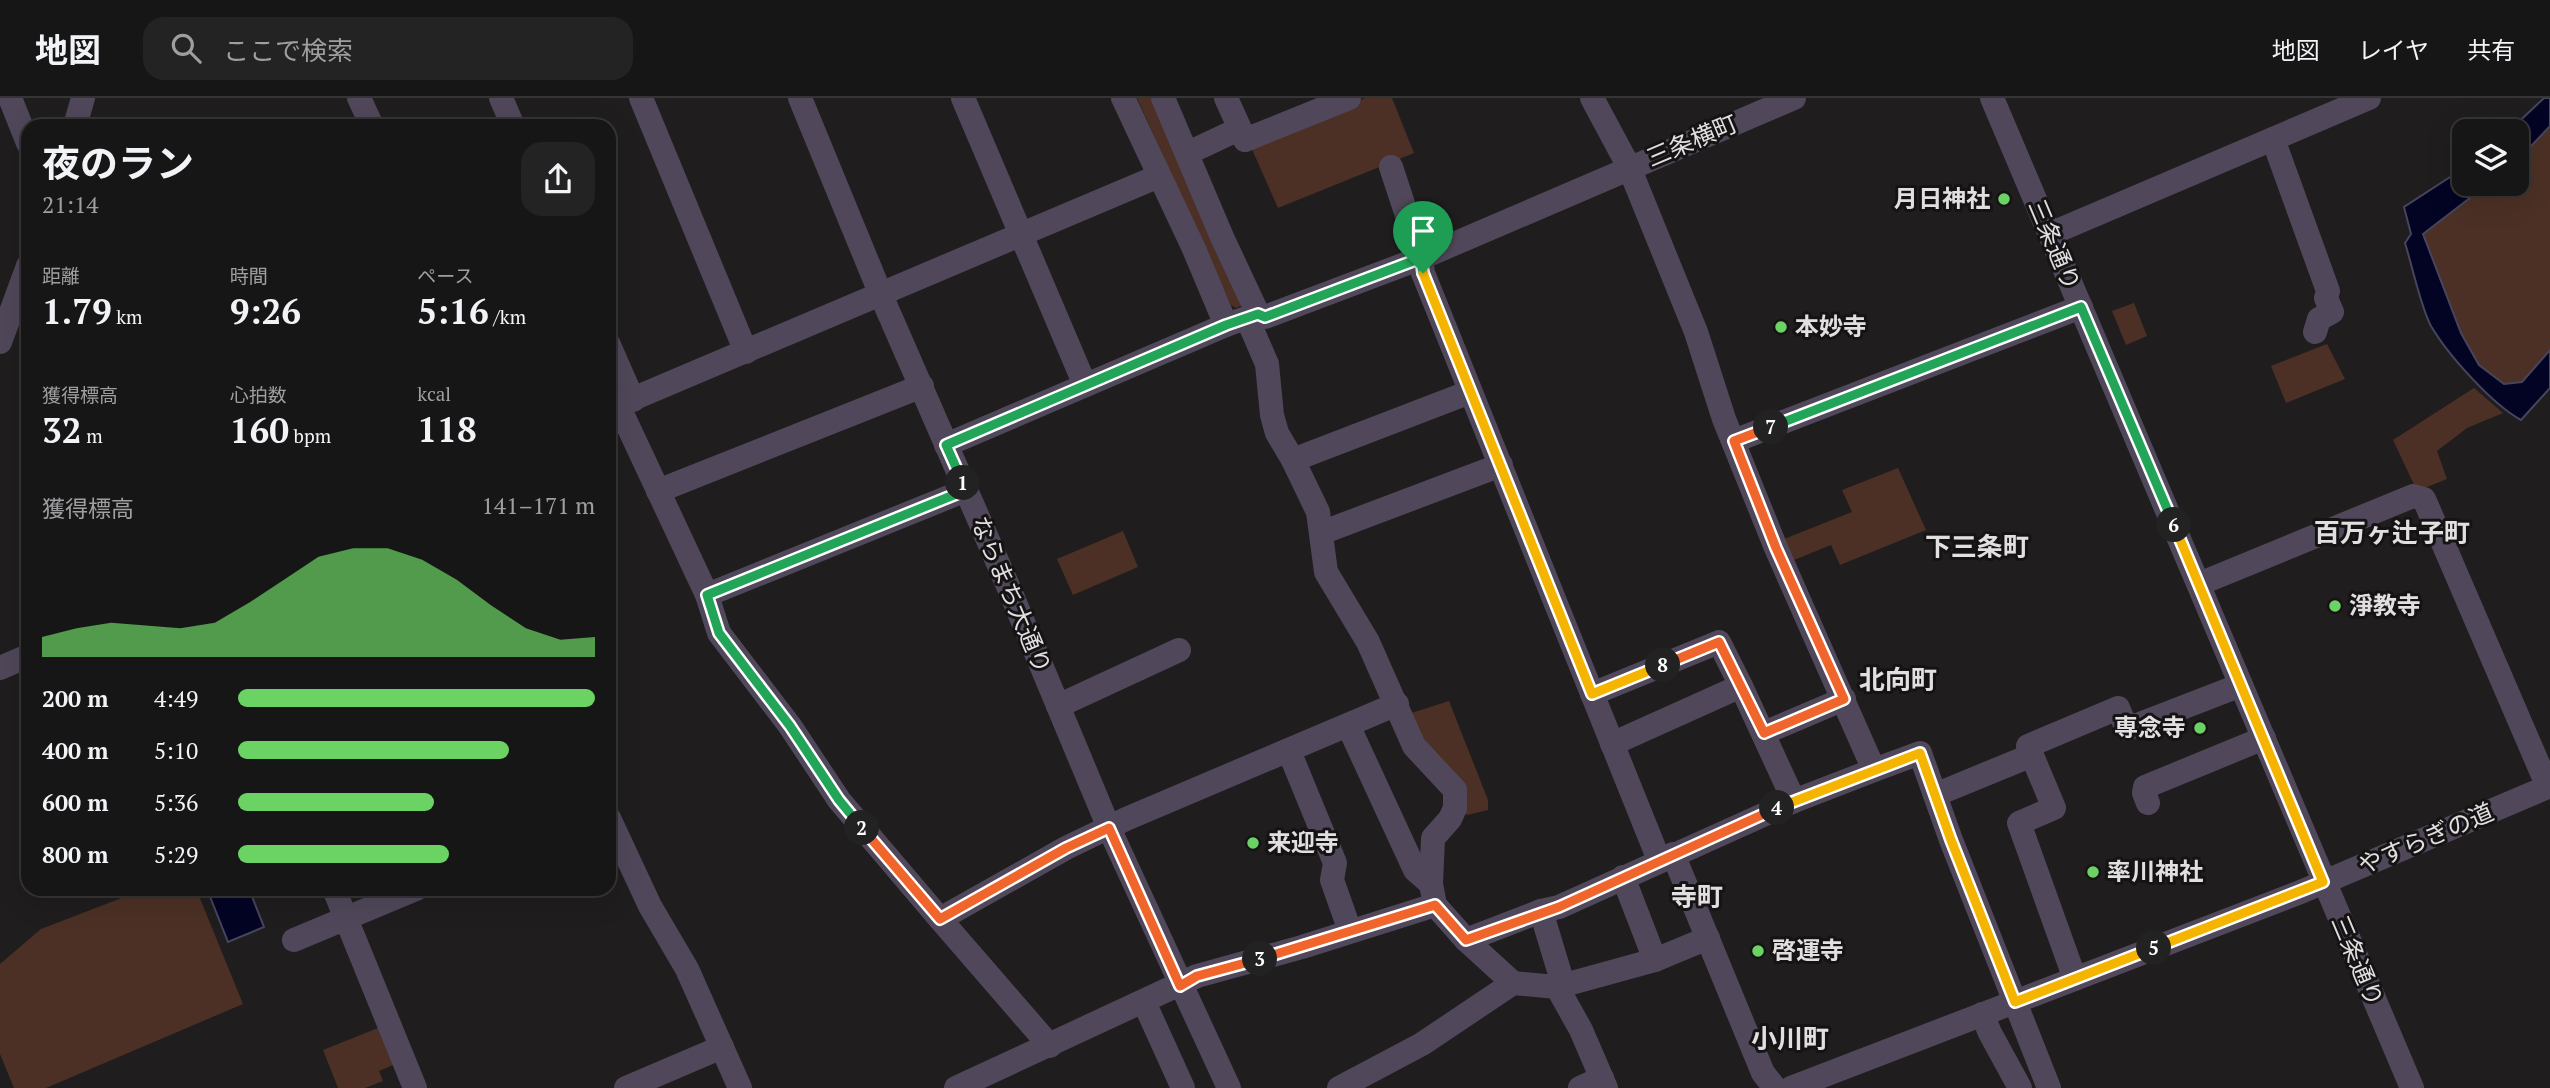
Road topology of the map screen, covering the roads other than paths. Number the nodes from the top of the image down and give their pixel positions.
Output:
1 (10, 98) edge
2 (83, 98) edge
3 (359, 98) edge
4 (500, 98) edge
5 (642, 98) edge
6 (800, 98) edge
7 (963, 98) edge
8 (1123, 98) edge
9 (1163, 98) edge
10 (1226, 98) edge
11 (1349, 98) edge
12 (1592, 98) edge
13 (1794, 98) edge
14 (1992, 98) edge
15 (2369, 98) edge
16 (77, 119) edge
17 (369, 119) edge
18 (510, 119) edge
19 (21, 126) edge
20 (1239, 129) junction
21 (2273, 139) junction
22 (1188, 153) junction
23 (1391, 167) dead end
24 (1629, 167) junction
25 (1159, 176) junction
26 (2050, 234) junction
27 (1021, 236) junction
28 (1421, 258) junction
29 (21, 285) edge
30 (881, 295) junction
31 (2081, 307) junction
32 (1244, 319) junction
33 (2315, 332) dead end
34 (0, 342) edge
35 (746, 352) junction
36 (616, 384) edge
37 (1085, 385) junction
38 (922, 386) junction
39 (1470, 392) junction
40 (620, 406) edge
41 (1734, 441) junction
42 (946, 445) junction
43 (1293, 460) junction
44 (1501, 465) junction
45 (966, 490) junction
46 (658, 491) junction
47 (1321, 534) junction
48 (2199, 584) junction
49 (707, 595) junction
50 (1179, 650) dead end
51 (21, 659) edge
52 (0, 668) edge
53 (2241, 685) junction
54 (1741, 686) junction
55 (1592, 694) junction
56 (1844, 699) junction
57 (1397, 704) junction
58 (1058, 706) junction
59 (1348, 725) junction
60 (1764, 733) junction
61 (2264, 738) junction
62 (1612, 744) junction
63 (1289, 751) junction
64 (2032, 755) junction
65 (1874, 770) junction
66 (2549, 786) edge
67 (1935, 795) junction
68 (1794, 801) junction
69 (2148, 803) dead end
70 (1109, 828) junction
71 (616, 833) edge
72 (1666, 857) junction
73 (1623, 877) junction
74 (2323, 882) junction
75 (1433, 895) junction
76 (337, 896) edge
77 (400, 896) edge
78 (1541, 911) junction
79 (346, 919) junction
80 (940, 919) junction
81 (1350, 931) junction
82 (1708, 938) junction
83 (294, 940) dead end
84 (1466, 940) junction
85 (1655, 960) junction
86 (2075, 979) junction
87 (1513, 983) junction
88 (1180, 986) junction
89 (1560, 986) junction
90 (1144, 1002) junction
91 (2015, 1002) junction
92 (1982, 1014) junction
93 (1050, 1046) junction
94 (722, 1047) junction
95 (1596, 1085) edge
96 (415, 1088) edge
97 (626, 1088) edge
98 (740, 1088) edge
99 (956, 1088) edge
100 (1183, 1088) edge
101 (1229, 1088) edge
102 (1339, 1088) edge
103 (1775, 1088) edge
104 (1791, 1088) edge
105 (2020, 1088) edge
106 (2049, 1088) edge
107 (2412, 1088) edge

1 - 19 street
2 - 16 street
3 - 17 street
4 - 18 street
5 - 35 street
6 - 30 street, ならまち大通り
7 - 27 street
8 - 25 street
9 - 22 street
10 - 20 street
11 - 20 street
12 - 24 street
13 - 24 street, 三条横町
14 - 26 street, 三条通り
15 - 21 street
20 - 22 street
21 - 26 street
21 - 33 street
22 - 32 street
23 - 28 street
24 - 28 street, 三条横町
24 - 41 street
25 - 27 street
25 - 32 street
26 - 31 street, 三条通り
27 - 30 street
27 - 37 street
28 - 32 street, 三条横町
28 - 39 street
29 - 34 street
30 - 35 street
30 - 38 street, ならまち大通り
31 - 41 street
31 - 48 street, 三条通り
32 - 37 street, 三条横町
32 - 43 street
35 - 40 street
36 - 40 street
37 - 42 street, 三条横町
38 - 42 street, ならまち大通り
38 - 46 street
39 - 43 street
39 - 44 street
40 - 46 street
41 - 56 street
42 - 45 street, ならまち大通り
43 - 47 street
44 - 47 street
44 - 55 street
45 - 49 street
45 - 58 street, ならまち大通り
46 - 49 street
47 - 57 street
48 - 53 street, 三条通り
48 - 66 street
49 - 80 street
50 - 58 street
51 - 52 street
53 - 61 street, 三条通り
53 - 64 street
54 - 55 street
54 - 60 street
54 - 62 street
55 - 62 street
56 - 60 street
56 - 65 street
57 - 59 street
57 - 75 street
58 - 70 street, ならまち大通り
59 - 63 street
59 - 75 street
60 - 68 street
61 - 69 street
61 - 74 street, 三条通り
62 - 72 street
63 - 70 street
63 - 81 street
64 - 67 street
64 - 86 street
65 - 67 street
65 - 68 street
66 - 74 street, やすらぎの道
67 - 91 street
68 - 72 street
70 - 80 street
70 - 88 street, ならまち大通り
71 - 94 street
72 - 73 street
72 - 82 street
73 - 78 street
73 - 85 street
74 - 86 street, やすらぎの道
74 - 107 street, 三条通り
75 - 81 street
75 - 84 street
76 - 79 street
77 - 79 street
78 - 84 street
78 - 89 street
79 - 83 street
79 - 96 street
80 - 93 street
81 - 88 street
82 - 85 street
82 - 103 street
84 - 87 street
85 - 89 street
86 - 91 street, やすらぎの道
87 - 89 street
87 - 102 street
88 - 90 street
88 - 101 street, ならまち大通り
89 - 95 street
90 - 93 street
90 - 100 street
91 - 92 street, やすらぎの道
91 - 106 street
92 - 104 street, やすらぎの道
92 - 105 street
93 - 99 street
94 - 97 street
94 - 98 street

